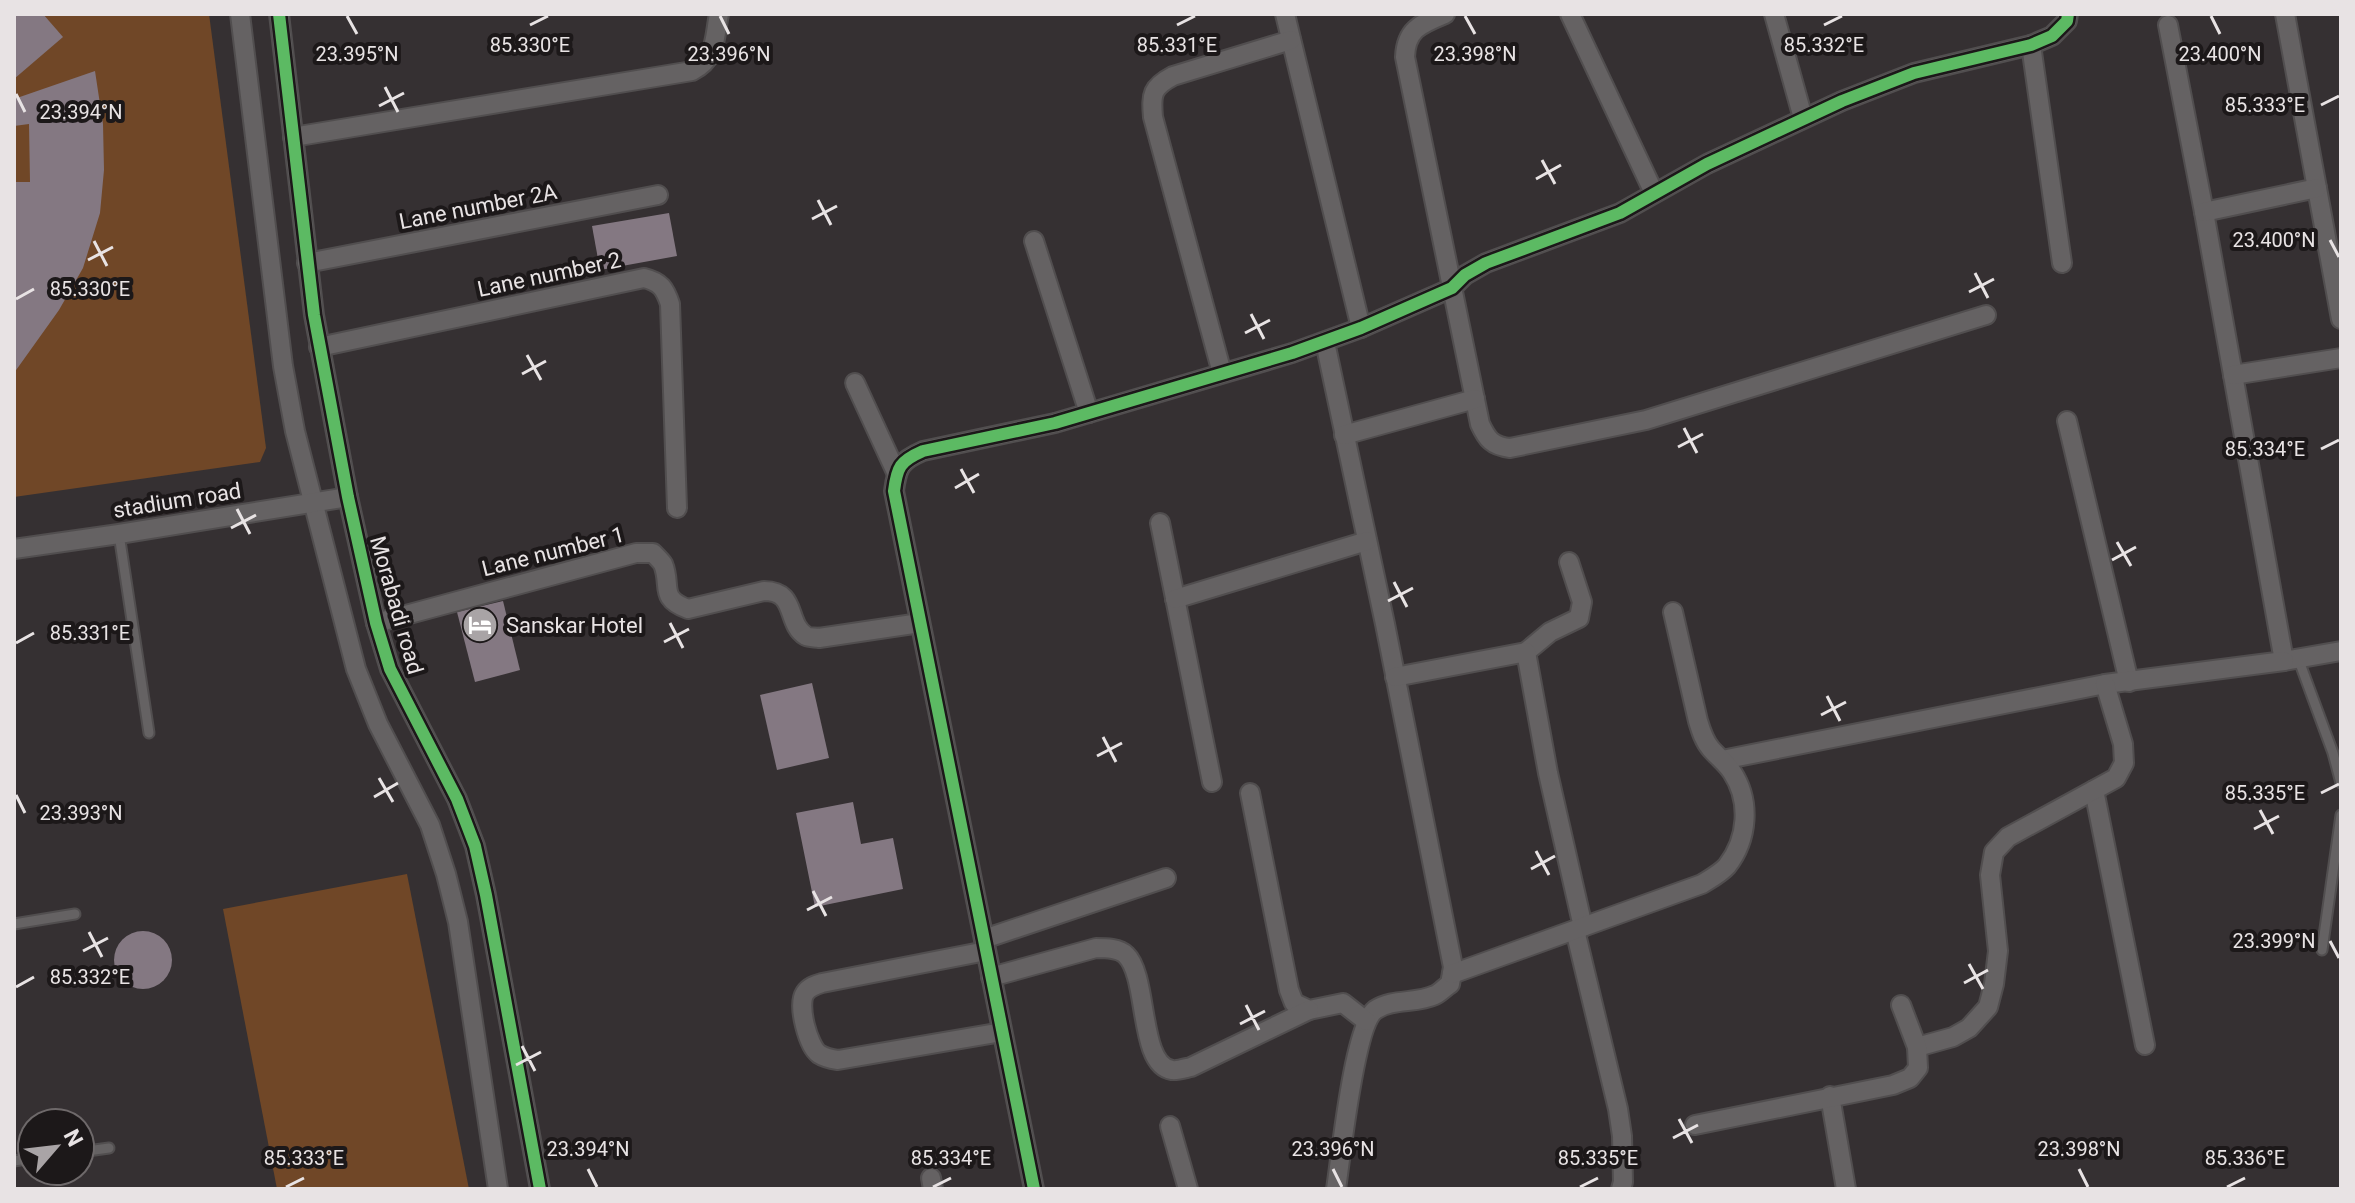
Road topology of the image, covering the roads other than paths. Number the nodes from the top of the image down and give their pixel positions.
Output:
1 (240, 14) edge
2 (279, 14) edge
3 (719, 14) edge
4 (1285, 14) edge
5 (1445, 14) edge
6 (1570, 14) edge
7 (1774, 14) edge
8 (2068, 14) edge
9 (2285, 14) edge
10 (2168, 25) dead end
11 (1291, 40) junction
12 (2031, 45) junction
13 (1803, 118) junction
14 (293, 137) junction
15 (2317, 188) junction
16 (1654, 193) junction
17 (658, 195) dead end
18 (2204, 212) junction
19 (1034, 241) dead end
20 (307, 263) junction
21 (2062, 263) dead end
22 (1452, 288) junction
23 (1986, 315) dead end
24 (2341, 319) edge
25 (1361, 328) junction
26 (1325, 342) junction
27 (319, 347) junction
28 (2341, 358) edge
29 (1222, 373) junction
30 (2233, 375) junction
31 (855, 383) dead end
32 (1475, 399) junction
33 (1089, 413) junction
34 (2067, 421) dead end
35 (1344, 435) junction
36 (896, 472) junction
37 (348, 497) junction
38 (312, 502) junction
39 (677, 508) dead end
40 (1160, 523) dead end
41 (119, 534) junction
42 (1367, 541) junction
43 (14, 549) edge
44 (1569, 562) dead end
45 (1175, 599) junction
46 (1673, 612) dead end
47 (376, 623) junction
48 (920, 623) junction
49 (2341, 651) edge
50 (1526, 652) junction
51 (2291, 660) junction
52 (1395, 677) junction
53 (2129, 682) junction
54 (2105, 684) junction
55 (149, 733) dead end
56 (1722, 760) junction
57 (1212, 782) dead end
58 (2341, 783) edge
59 (2094, 790) junction
60 (1250, 793) dead end
61 (2341, 815) edge
62 (1166, 878) dead end
63 (75, 914) dead end
64 (14, 924) edge
65 (1579, 928) junction
66 (985, 945) junction
67 (2322, 950) dead end
68 (1452, 974) junction
69 (991, 977) junction
70 (1901, 1005) dead end
71 (1309, 1010) junction
72 (1366, 1021) junction
73 (1002, 1032) junction
74 (2145, 1045) dead end
75 (1917, 1047) junction
76 (1830, 1096) junction
77 (1695, 1125) dead end
78 (1170, 1126) dead end
79 (109, 1148) dead end
80 (96, 1150) edge
81 (498, 1189) edge
82 (540, 1189) edge
83 (1034, 1189) edge
84 (1188, 1189) edge
85 (1336, 1189) edge
86 (1621, 1189) edge
87 (1846, 1189) edge

1 - 38 street
2 - 14 street, Morabadi road
3 - 14 street
4 - 11 street
5 - 22 street
6 - 16 street
7 - 13 street
8 - 12 street
9 - 15 street
10 - 18 street
11 - 25 street
11 - 29 street
12 - 13 street
12 - 21 street
13 - 16 street
14 - 20 street, Morabadi road
15 - 18 street
15 - 24 street
16 - 22 street
17 - 20 street, Lane number 2A
18 - 30 street
19 - 33 street
20 - 27 street, Morabadi road
22 - 25 street
22 - 32 street
23 - 32 street
25 - 26 street
26 - 29 street
26 - 35 street
27 - 37 street, Morabadi road
27 - 39 street, Lane number 2
28 - 30 street
29 - 33 street
30 - 51 street
31 - 36 street
32 - 35 street
33 - 36 street
34 - 53 street
35 - 42 street
36 - 48 street
37 - 38 street, stadium road
37 - 47 street, Morabadi road
38 - 41 street, stadium road
38 - 81 street
40 - 45 street
41 - 43 street, stadium road
41 - 55 lane
42 - 45 street
42 - 52 street
44 - 50 street
45 - 57 street
46 - 56 street
47 - 48 street, Lane number 1
47 - 82 street, Morabadi road
48 - 66 street
49 - 51 street
50 - 52 street
50 - 65 street
51 - 53 street
51 - 58 lane
52 - 68 street
53 - 54 street
54 - 56 street
54 - 59 street
56 - 65 street
59 - 74 street
59 - 75 street
60 - 71 street
61 - 67 lane
62 - 66 street
63 - 64 lane
65 - 68 street
65 - 86 street
66 - 69 street
66 - 73 street
68 - 72 street
69 - 71 street
69 - 73 street
70 - 75 street
71 - 72 street
72 - 85 street
73 - 83 street
75 - 76 street
76 - 77 street
76 - 87 street
78 - 84 street
79 - 80 lane

